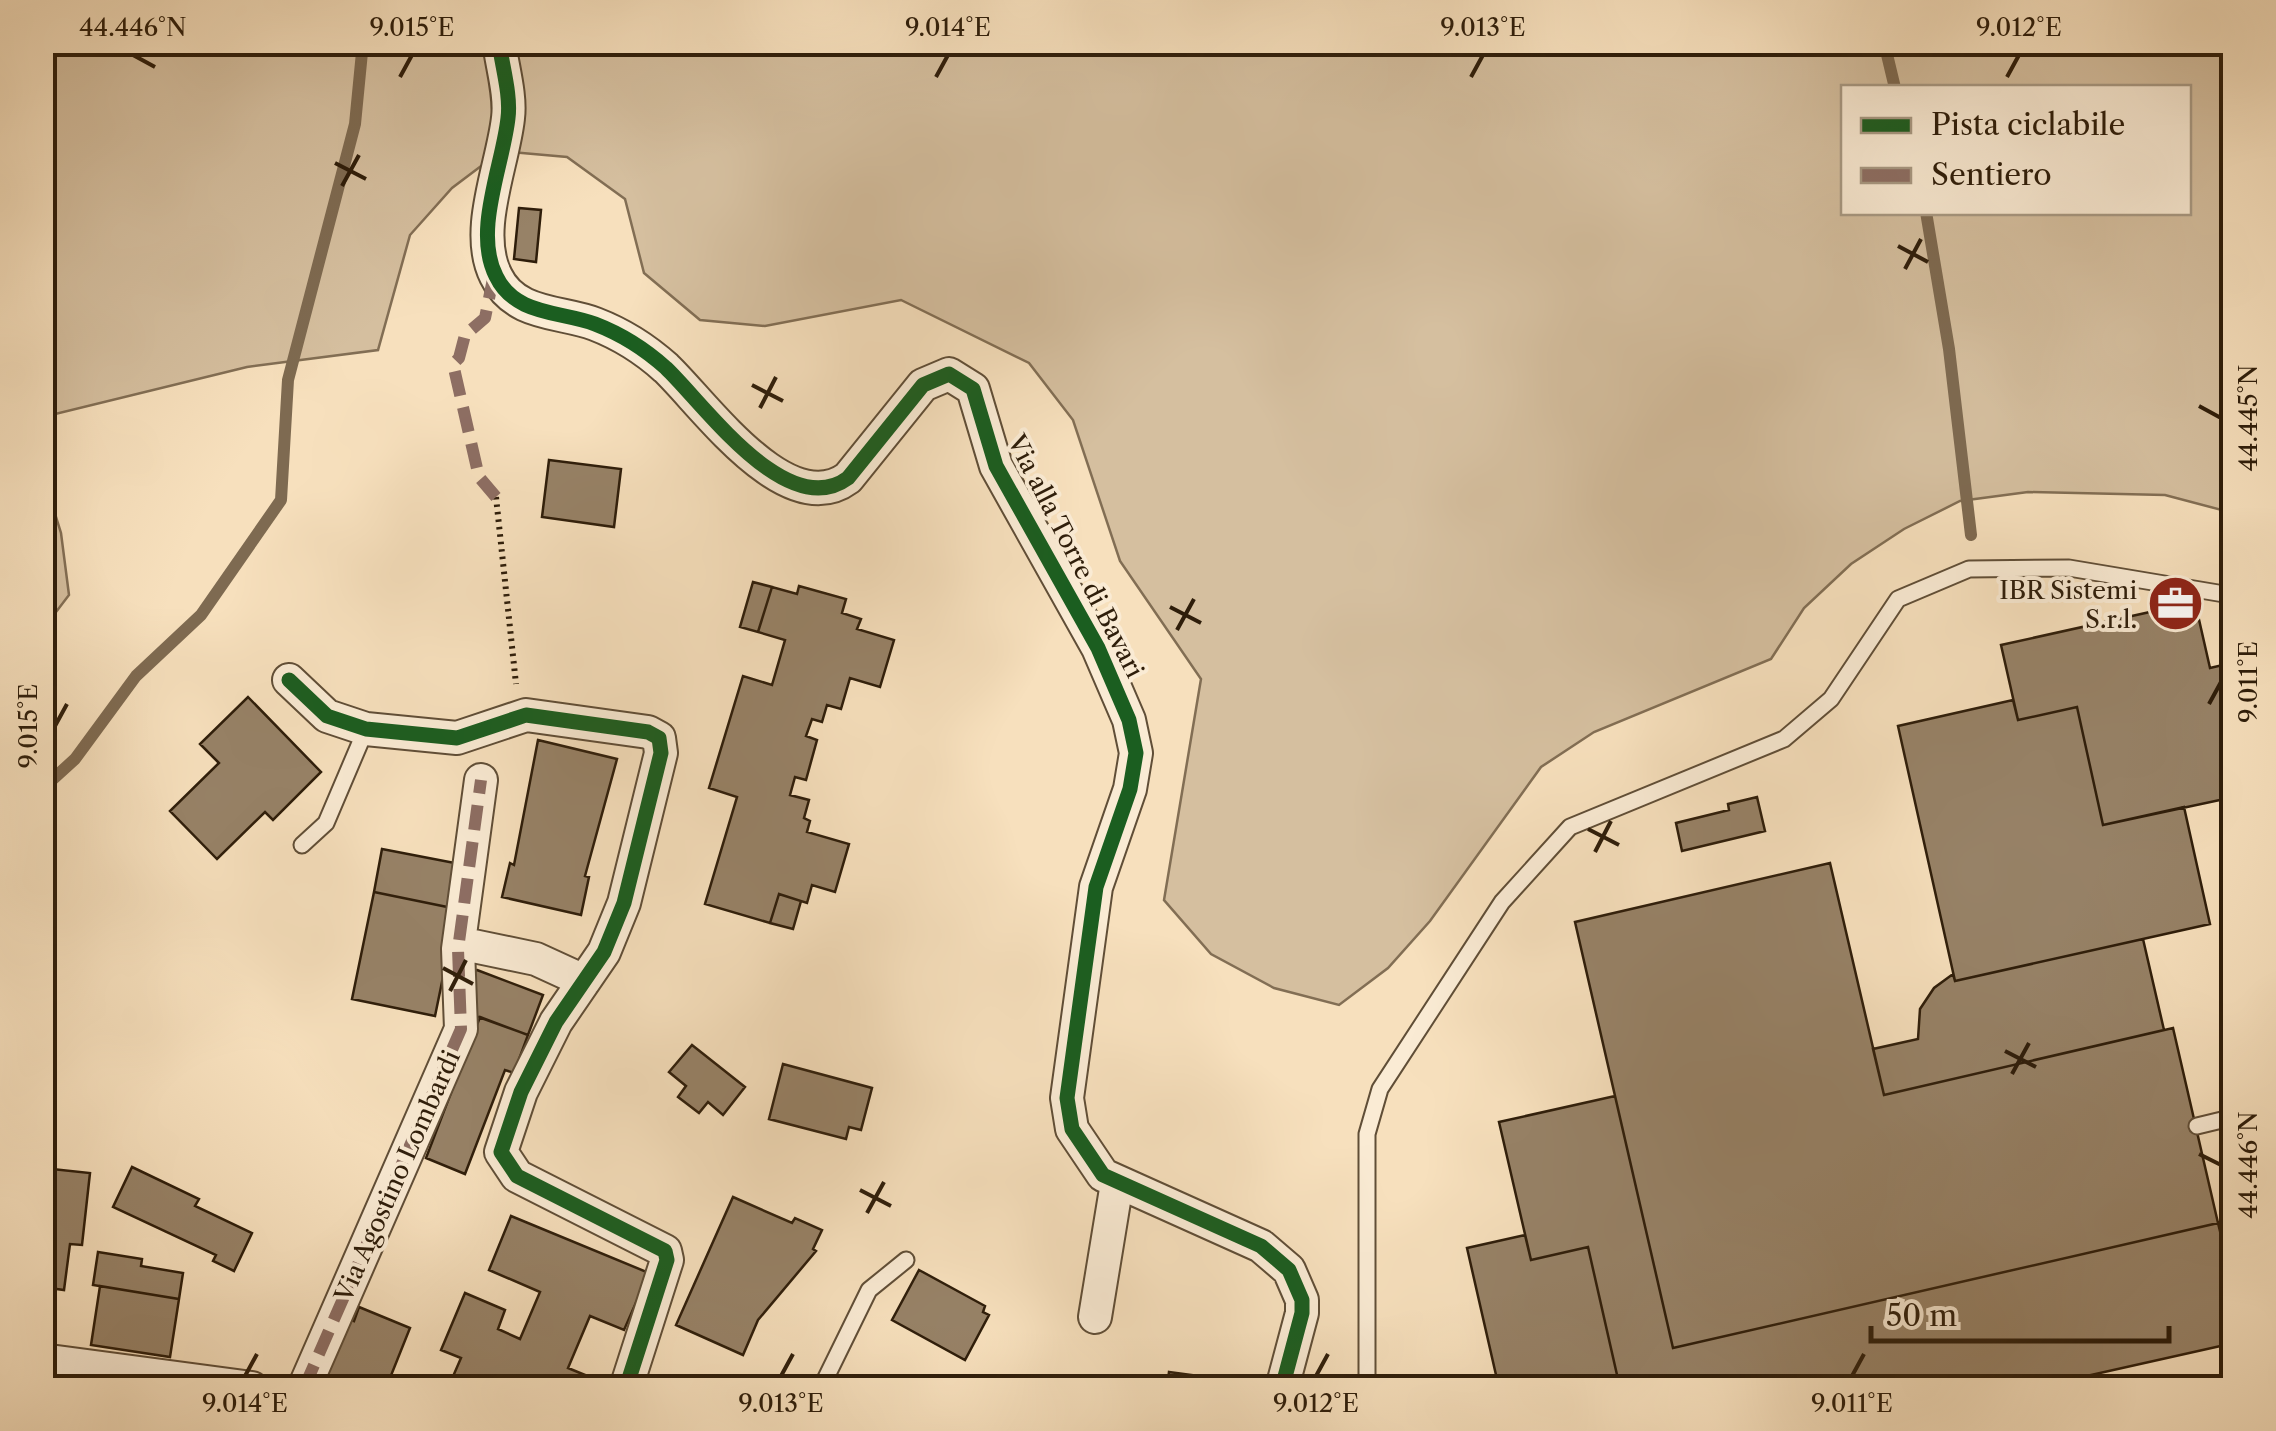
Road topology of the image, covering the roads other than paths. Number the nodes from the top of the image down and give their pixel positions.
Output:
1 (499, 42) edge
2 (2234, 609) edge
3 (289, 680) dead end
4 (366, 730) junction
5 (481, 780) dead end
6 (302, 845) dead end
7 (459, 943) junction
8 (584, 981) junction
9 (2234, 1110) edge
10 (2197, 1126) dead end
11 (1117, 1183) junction
12 (906, 1260) dead end
13 (1095, 1317) dead end
14 (42, 1360) edge
15 (252, 1388) edge
16 (304, 1388) edge
17 (626, 1388) edge
18 (822, 1388) edge
19 (1282, 1388) edge
20 (1367, 1388) edge

1 - 11 street, Via alla Torre di Bavari
2 - 20 lane
3 - 4 street
4 - 6 lane
4 - 8 street
5 - 7 street, Via Agostino Lombardi
7 - 8 street
7 - 16 street, Via Agostino Lombardi
8 - 17 street
9 - 10 lane
11 - 13 street
11 - 19 street, Via alla Torre di Bavari
12 - 18 lane
14 - 15 street

